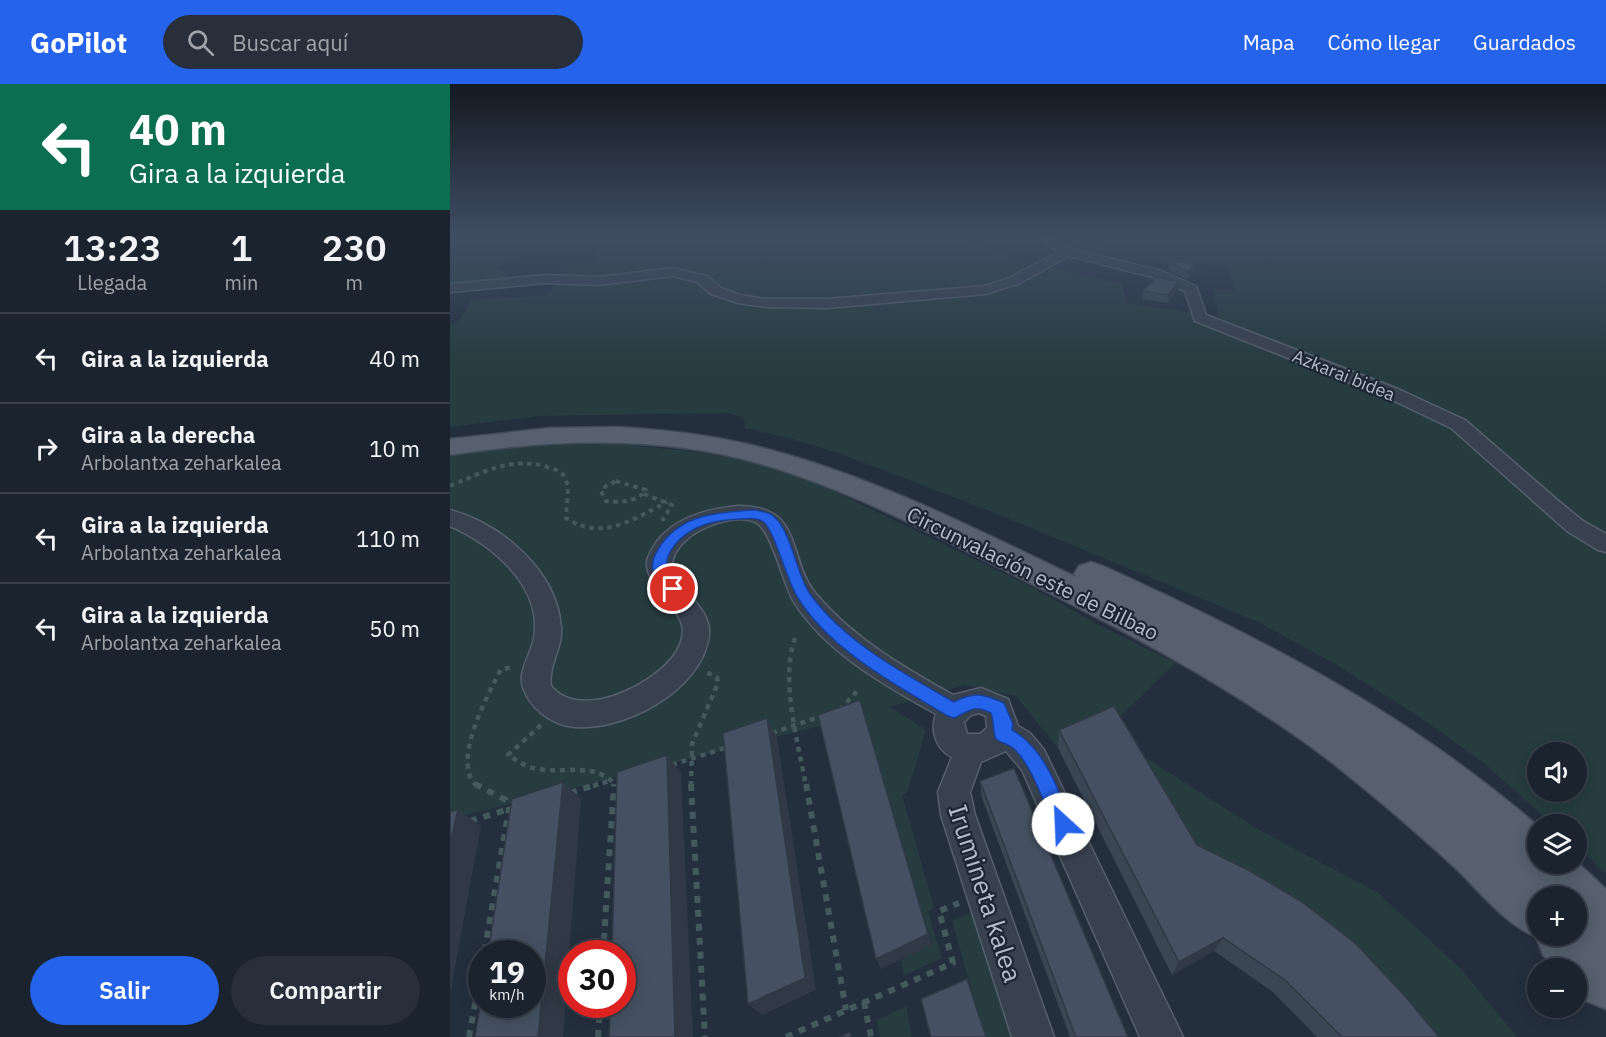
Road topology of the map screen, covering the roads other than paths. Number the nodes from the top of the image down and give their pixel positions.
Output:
1 (520, 281) edge
2 (704, 281) edge
3 (1011, 281) edge
4 (1175, 281) edge
5 (450, 288) edge
6 (450, 436) edge
7 (450, 447) edge
8 (450, 517) edge
9 (1606, 544) edge
10 (1182, 631) junction
11 (954, 710) junction
12 (1002, 733) junction
13 (970, 750) junction
14 (1434, 794) junction
15 (1527, 852) edge
16 (1554, 874) edge
17 (1527, 900) edge
18 (1606, 924) edge
19 (1572, 946) edge
20 (1606, 981) edge
21 (1033, 1037) edge
22 (1162, 1037) edge

1 - 5 street
2 - 3 street
4 - 9 street, Azkarai bidea
6 - 10 main road, Circunvalación este de Bilbao
7 - 10 main road, Circunvalación este de Bilbao
8 - 11 street
10 - 14 main road, Circunvalación este de Bilbao
11 - 12 street
11 - 13 street
12 - 13 street
12 - 22 street
13 - 21 street, Irumineta kalea
14 - 15 main road, Circunvalación este de Bilbao
14 - 17 main road, Circunvalación este de Bilbao
16 - 18 main road
19 - 20 main road

